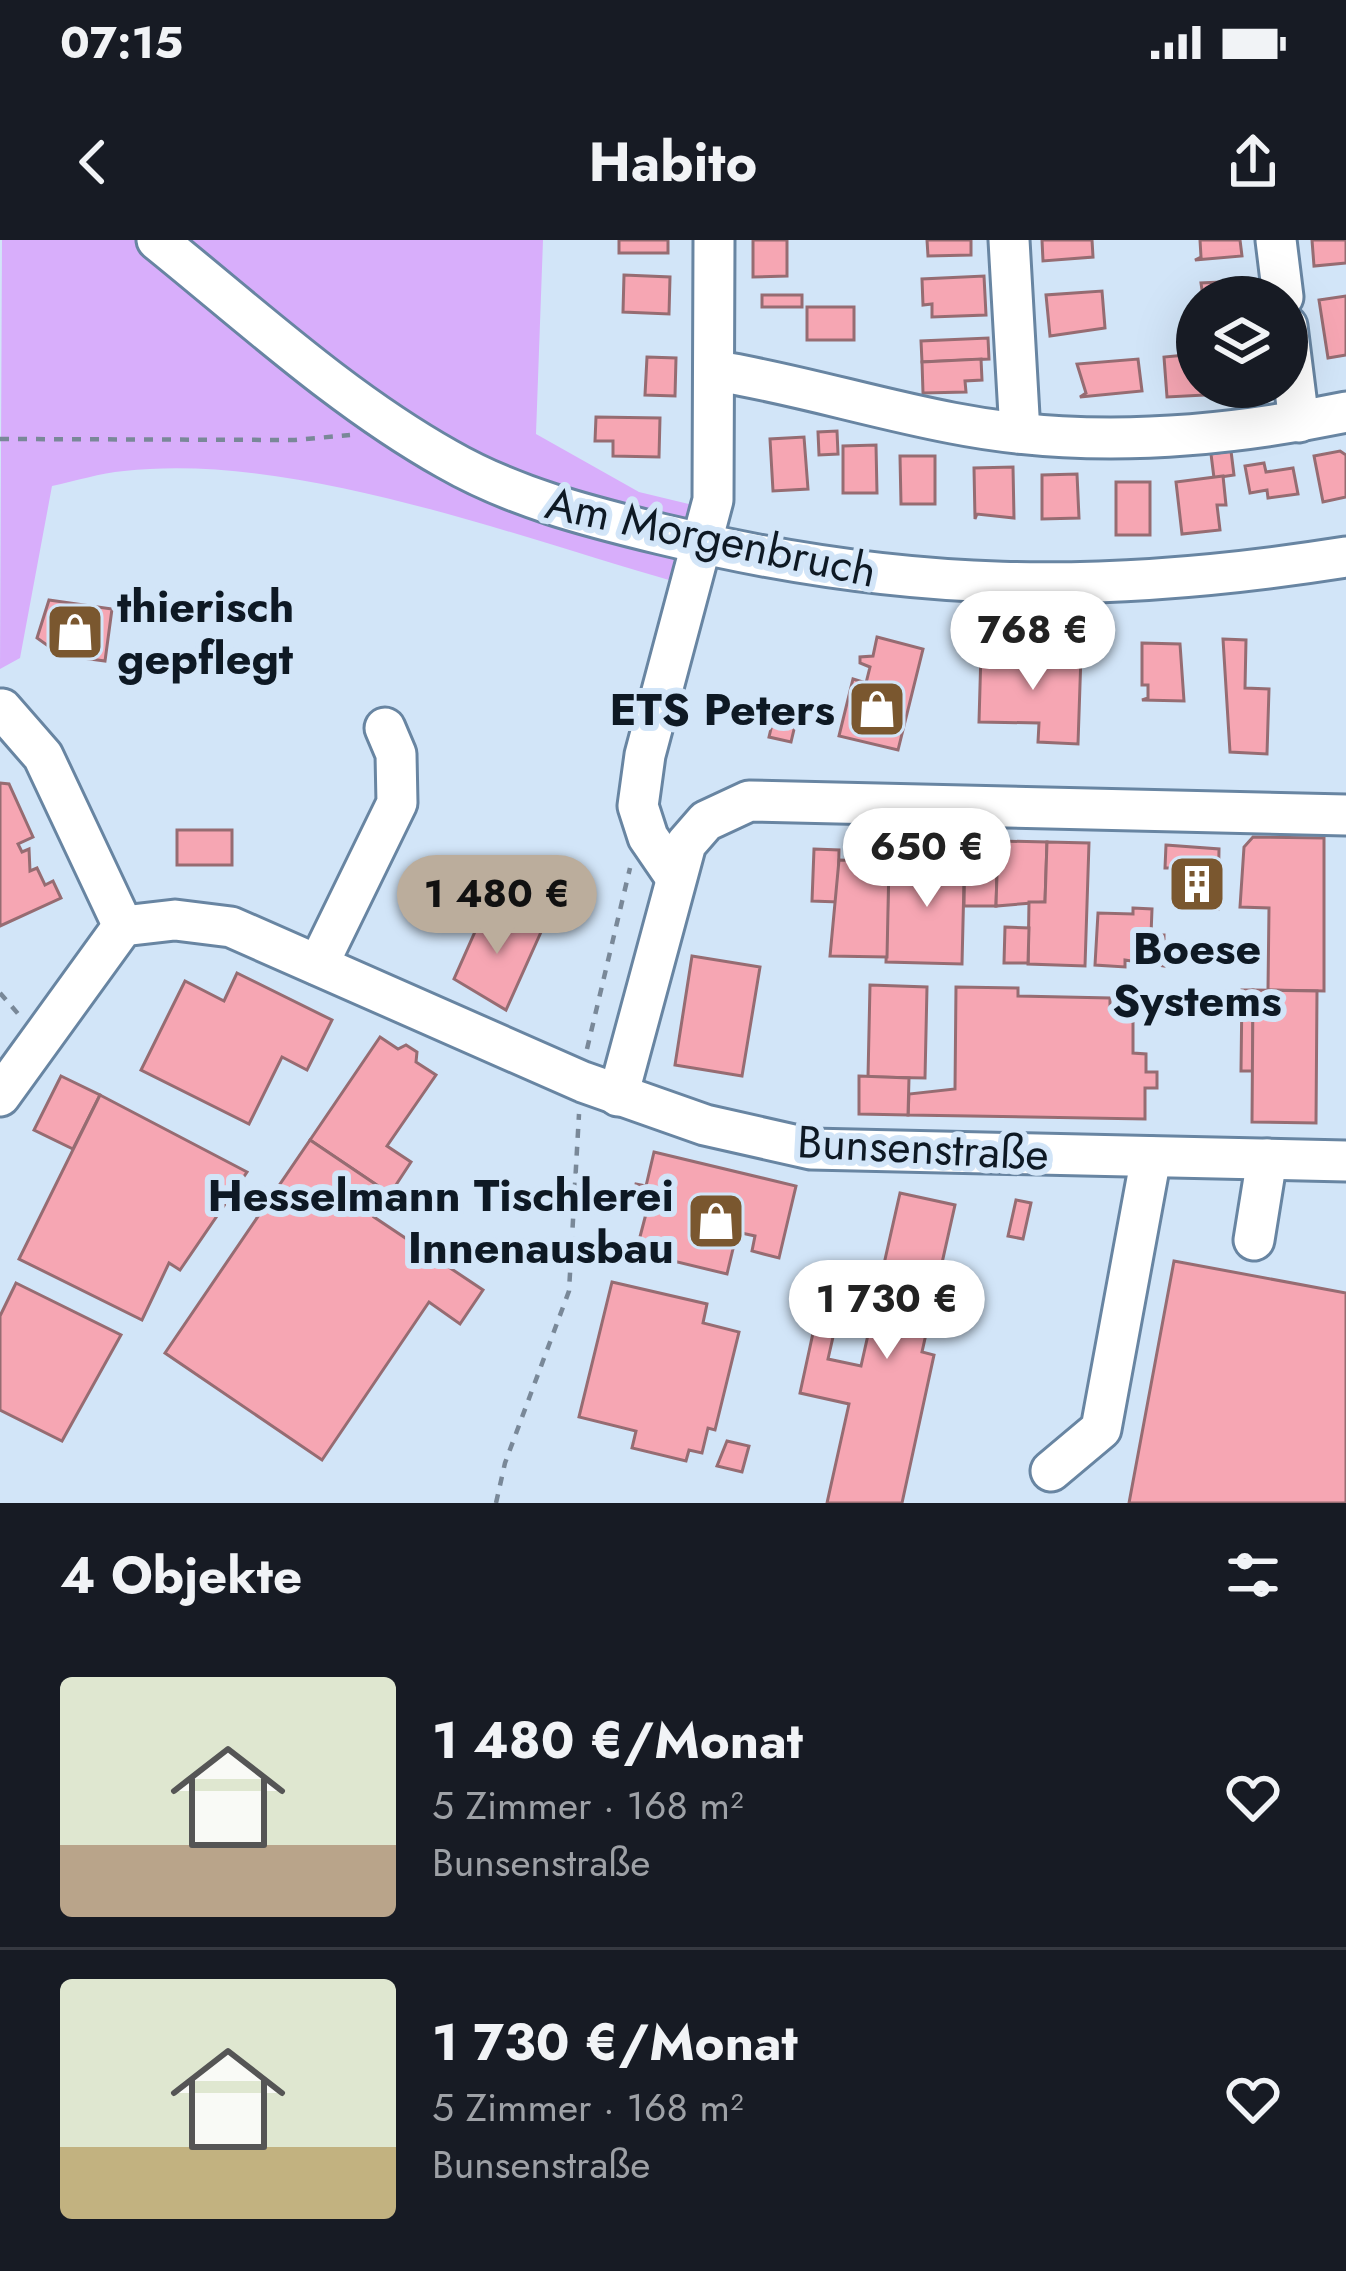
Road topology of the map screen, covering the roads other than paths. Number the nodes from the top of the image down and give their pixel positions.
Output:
1 (157, 240) edge
2 (714, 240) edge
3 (1009, 240) edge
4 (1276, 240) edge
5 (1280, 276) edge
6 (717, 370) junction
7 (1297, 408) edge
8 (1346, 412) edge
9 (1299, 422) junction
10 (1020, 433) junction
11 (704, 544) junction
12 (1346, 557) edge
13 (2, 709) edge
14 (385, 728) dead end
15 (1346, 815) edge
16 (674, 875) junction
17 (123, 926) junction
18 (318, 965) junction
19 (601, 1089) junction
20 (0, 1096) edge
21 (1151, 1157) junction
22 (1268, 1160) junction
23 (1346, 1161) edge
24 (1254, 1240) dead end
25 (1051, 1471) dead end

1 - 11 street, Am Morgenbruch
2 - 6 street
3 - 10 street
4 - 5 street
6 - 10 street
6 - 11 street
7 - 9 street
8 - 9 street
9 - 10 street
11 - 12 street, Am Morgenbruch
11 - 16 street
13 - 17 street
14 - 18 street
15 - 16 street
16 - 19 street
17 - 18 street, Bunsenstraße
17 - 20 street
18 - 19 street, Bunsenstraße
19 - 21 street, Bunsenstraße
21 - 22 street, Bunsenstraße
21 - 25 street
22 - 23 street, Bunsenstraße
22 - 24 street

